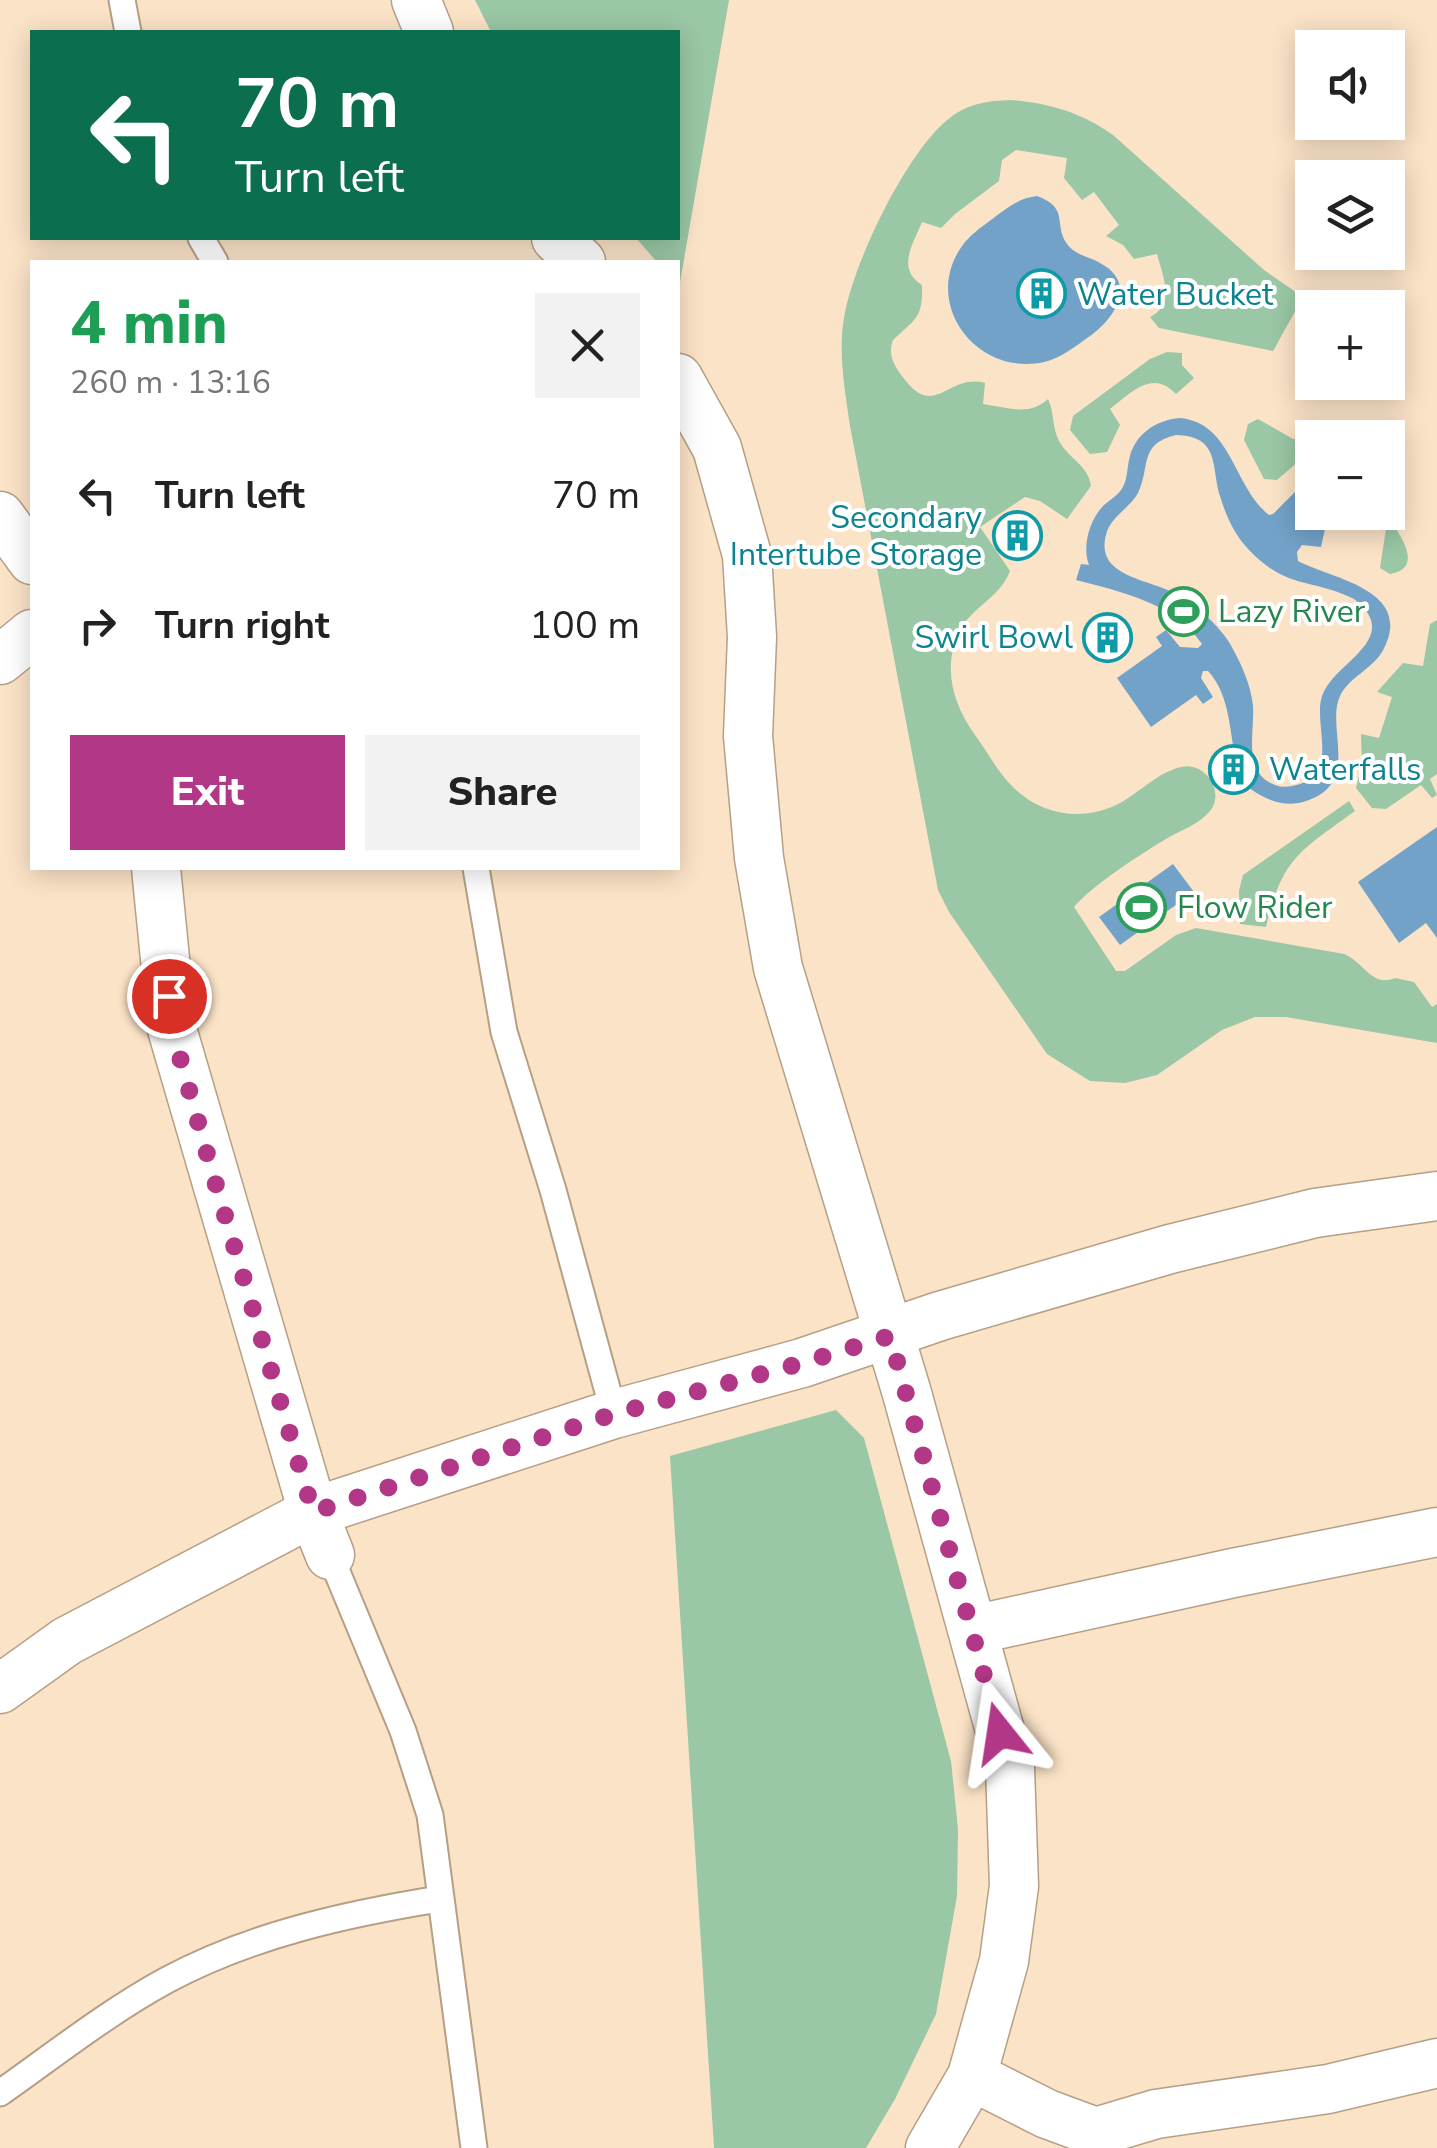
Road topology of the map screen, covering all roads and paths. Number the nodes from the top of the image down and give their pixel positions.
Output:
1 (122, 0) edge
2 (416, 0) edge
3 (128, 30) edge
4 (428, 30) edge
5 (558, 240) edge
6 (579, 260) edge
7 (680, 382) edge
8 (0, 516) edge
9 (30, 557) edge
10 (30, 636) edge
11 (0, 660) edge
12 (156, 870) edge
13 (476, 870) edge
14 (1437, 1196) edge
15 (890, 1336) junction
16 (614, 1414) junction
17 (1437, 1532) edge
18 (322, 1533) junction
19 (972, 1630) junction
20 (0, 1690) edge
21 (439, 1899) junction
22 (1437, 2063) edge
23 (972, 2076) junction
24 (0, 2092) edge
25 (474, 2148) edge
26 (930, 2148) edge

1 - 3 lane
2 - 4 street
5 - 6 street
7 - 15 street
8 - 9 street
10 - 11 street
12 - 18 street
13 - 16 lane
14 - 15 street
15 - 16 street
15 - 19 street
16 - 18 street
17 - 19 street
18 - 20 street
18 - 21 lane
19 - 23 street
21 - 24 lane
21 - 25 lane
22 - 23 street
23 - 26 street

